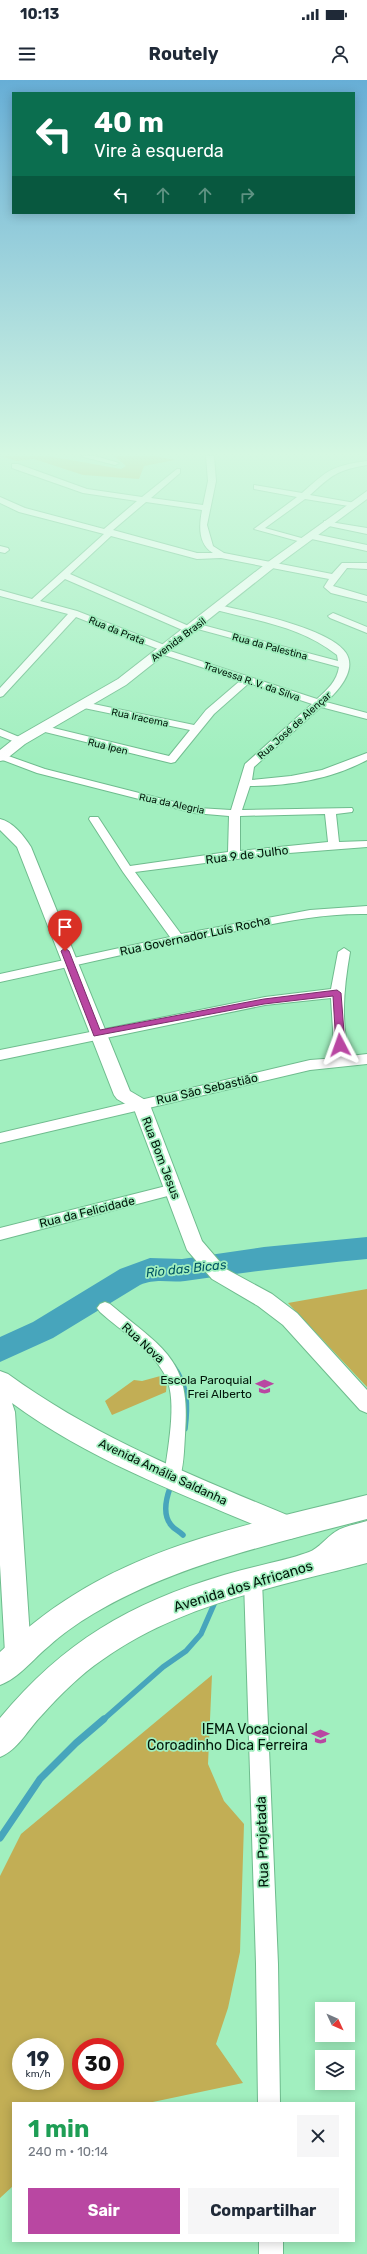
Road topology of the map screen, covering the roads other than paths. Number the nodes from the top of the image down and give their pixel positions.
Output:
1 (82, 557) edge
2 (239, 557) edge
3 (281, 557) edge
4 (272, 564) junction
5 (367, 566) edge
6 (64, 575) junction
7 (334, 577) junction
8 (0, 593) edge
9 (367, 599) edge
10 (35, 601) junction
11 (219, 608) junction
12 (74, 612) junction
13 (333, 616) dead end
14 (193, 628) junction
15 (367, 630) edge
16 (163, 650) junction
17 (345, 666) junction
18 (247, 680) junction
19 (0, 694) edge
20 (319, 703) junction
21 (84, 705) junction
22 (367, 716) edge
23 (41, 728) junction
24 (197, 729) junction
25 (0, 732) edge
26 (20, 741) junction
27 (367, 756) edge
28 (1, 757) edge
29 (246, 783) junction
30 (348, 810) dead end
31 (330, 811) junction
32 (235, 813) junction
33 (94, 819) dead end
34 (0, 823) edge
35 (367, 844) edge
36 (334, 845) junction
37 (234, 855) junction
38 (127, 870) junction
39 (367, 910) edge
40 (177, 937) junction
41 (344, 952) dead end
42 (70, 964) junction
43 (0, 978) edge
44 (337, 993) junction
45 (97, 1034) junction
46 (0, 1055) edge
47 (367, 1059) edge
48 (344, 1060) junction
49 (141, 1105) junction
50 (0, 1138) edge
51 (174, 1189) junction
52 (0, 1234) edge
53 (105, 1308) dead end
54 (0, 1381) edge
55 (8, 1403) edge
56 (367, 1404) edge
57 (3, 1454) edge
58 (172, 1478) junction
59 (367, 1507) edge
60 (290, 1528) junction
61 (367, 1534) edge
62 (367, 1550) edge
63 (315, 1564) junction
64 (253, 1580) junction
65 (9, 1662) edge
66 (0, 1742) edge
67 (269, 2102) edge
68 (271, 2242) edge
69 (271, 2254) edge

1 - 6 street
2 - 4 street
3 - 4 street, Avenida Brasil
4 - 7 street
4 - 11 street, Avenida Brasil
5 - 7 street
6 - 10 street
6 - 14 street, Rua da Palestina
7 - 9 street
8 - 10 street, Rua da Prata
10 - 12 street, Rua da Prata
11 - 14 street, Avenida Brasil
11 - 17 street
12 - 16 street, Rua da Prata
12 - 19 street
13 - 15 street
14 - 16 street, Avenida Brasil
14 - 17 street, Rua da Palestina
16 - 18 street, Travessa R. V. da Silva
16 - 21 street, Avenida Brasil
17 - 20 street, Rua José de Alençar
18 - 20 street, Travessa R. V. da Silva
18 - 24 street
20 - 22 street, Travessa R. V. da Silva
20 - 29 street, Rua José de Alençar
21 - 23 street, Avenida Brasil
21 - 24 street, Rua Iracema
23 - 24 street, Rua Ipen
23 - 26 street, Avenida Brasil
25 - 26 street
26 - 28 street, Avenida Brasil
27 - 29 street
28 - 32 street, Rua da Alegria
29 - 32 street, Rua José de Alençar
30 - 31 street, Rua da Alegria
31 - 32 street, Rua da Alegria
31 - 36 street
32 - 37 street, Rua José de Alençar
33 - 38 street
34 - 42 street, Rua Bom Jesus
35 - 36 street, Rua 9 de Julho
36 - 37 street, Rua 9 de Julho
37 - 38 street, Rua 9 de Julho
38 - 40 street
39 - 40 street, Rua Governador Luís Rocha
40 - 42 street, Rua Governador Luís Rocha
41 - 44 street
42 - 43 street, Rua Governador Luís Rocha
42 - 45 street, Rua Bom Jesus
44 - 45 street
44 - 48 street
45 - 46 street
45 - 49 street, Rua Bom Jesus
47 - 48 street, Rua São Sebastião
48 - 49 street, Rua São Sebastião
49 - 50 street, Rua São Sebastião
49 - 51 street, Rua Bom Jesus
51 - 52 street, Rua da Felicidade
51 - 56 street, Rua Bom Jesus
53 - 58 street, Rua Nova
54 - 55 main road, Avenida Amália Saldanha
55 - 57 main road
55 - 58 main road, Avenida Amália Saldanha
57 - 65 main road
58 - 60 main road, Avenida Amália Saldanha
59 - 60 main road
60 - 65 main road
61 - 63 main road
62 - 63 main road, Avenida dos Africanos
63 - 64 main road, Avenida dos Africanos
64 - 66 main road, Avenida dos Africanos
64 - 67 street, Rua Projetada
68 - 69 street

